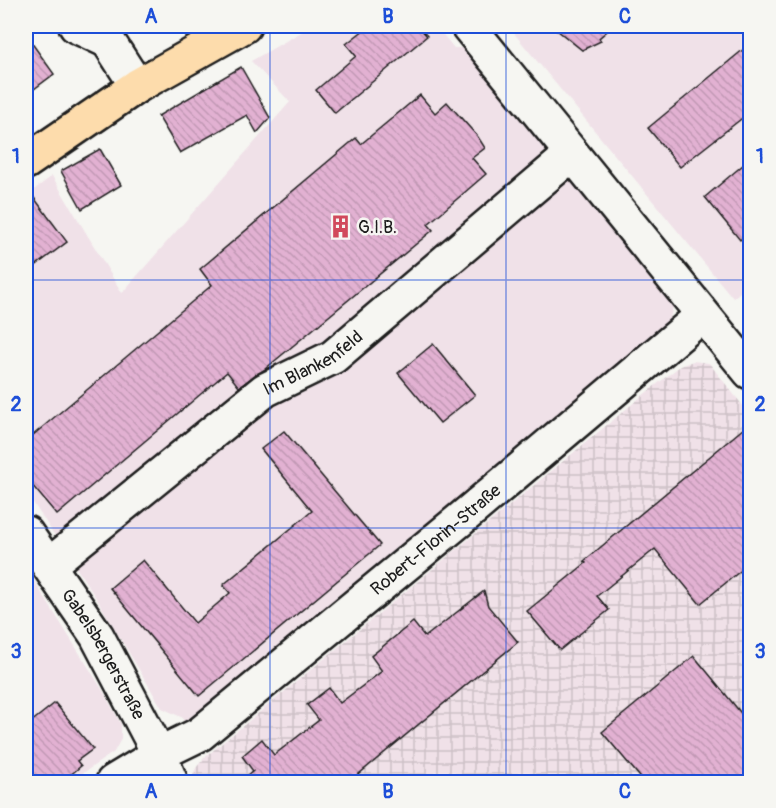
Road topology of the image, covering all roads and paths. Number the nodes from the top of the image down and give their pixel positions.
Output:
1 (76, 26) edge
2 (244, 26) edge
3 (468, 26) edge
4 (108, 33) edge
5 (137, 86) junction
6 (573, 154) junction
7 (26, 162) edge
8 (703, 315) junction
9 (750, 372) edge
10 (26, 533) edge
11 (49, 566) junction
12 (165, 768) edge
13 (113, 783) edge

1 - 4 street
2 - 5 main road
3 - 6 street
4 - 5 street
5 - 7 main road
6 - 8 street
6 - 11 street, Im Blankenfeld
8 - 9 street
8 - 12 street, Robert-Florin-Straße
10 - 11 street, Gabelsbergerstraße
11 - 12 street, Gabelsbergerstraße
12 - 13 street, Robert-Florin-Straße

